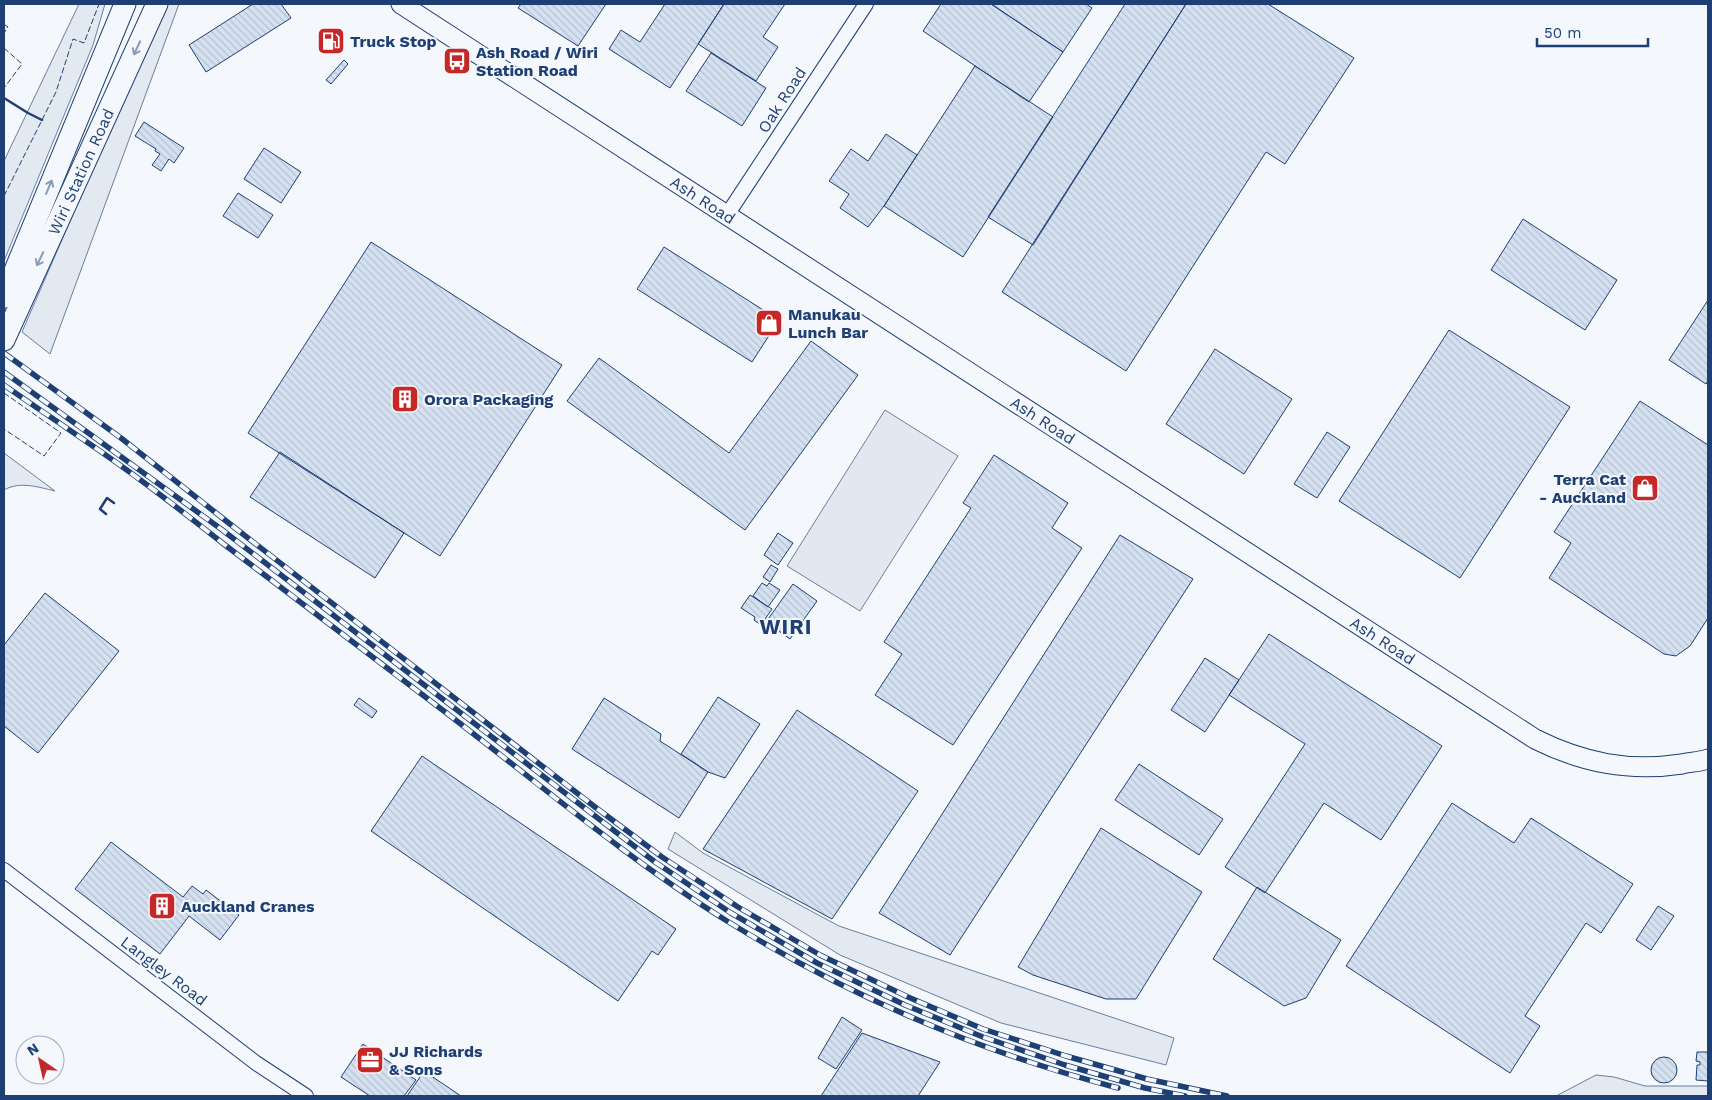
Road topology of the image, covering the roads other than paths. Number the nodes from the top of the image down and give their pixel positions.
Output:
1 (125, 4) edge
2 (157, 4) edge
3 (401, 4) edge
4 (866, 4) edge
5 (727, 215) junction
6 (10, 304) edge
7 (4, 340) edge
8 (1708, 759) edge
9 (4, 870) edge
10 (306, 1096) edge

6 -> 1 main road, Wiri Station Road
2 -> 6 main road, Wiri Station Road
3 - 5 main road, Ash Road
4 - 5 street, Oak Road
5 - 8 main road, Ash Road
6 - 7 main road, Wiri Station Road
9 - 10 street, Langley Road

